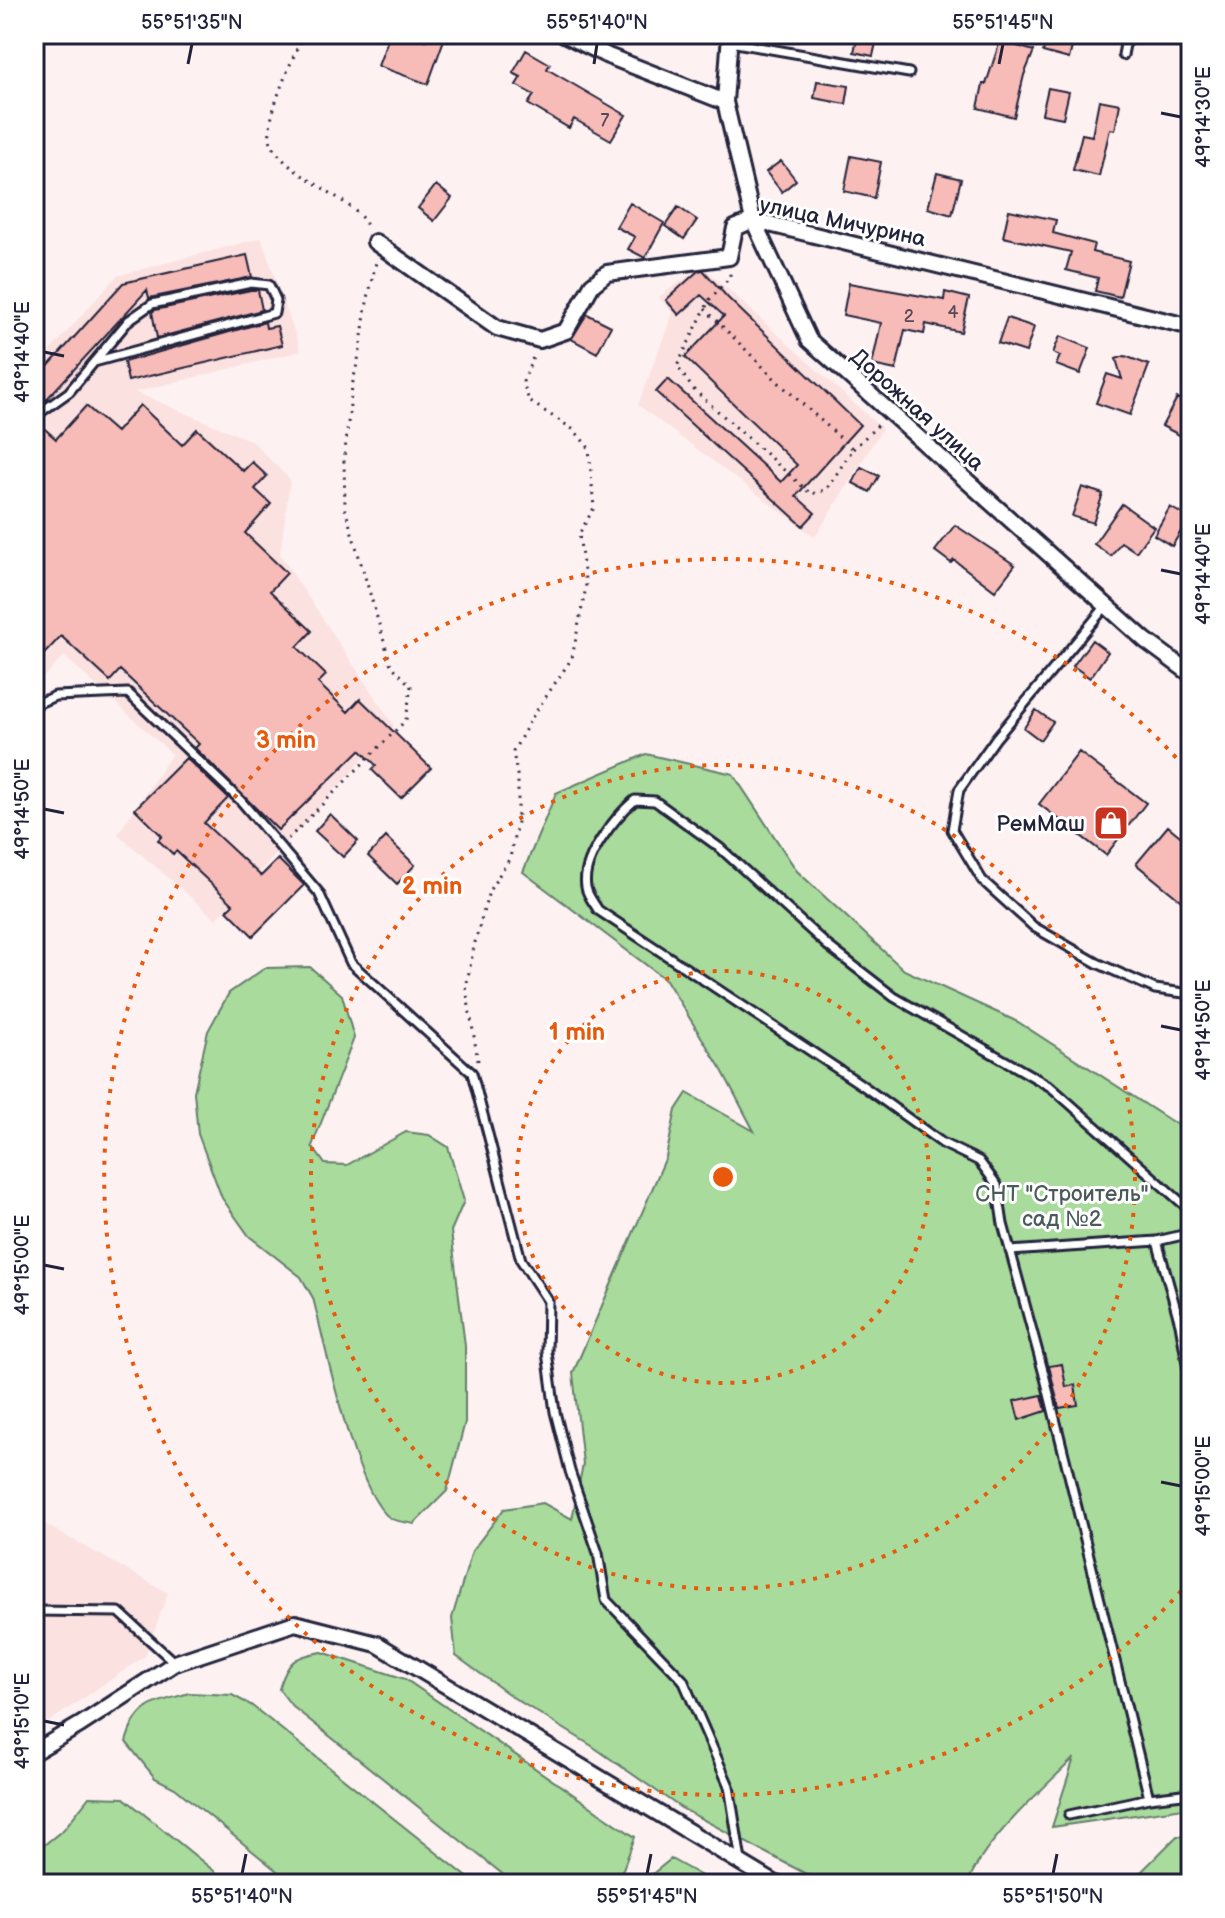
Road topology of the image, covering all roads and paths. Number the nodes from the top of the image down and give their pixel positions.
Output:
1 (303, 34) edge
2 (564, 34) edge
3 (1127, 34) edge
4 (1177, 34) edge
5 (730, 38) edge
6 (1123, 55) dead end
7 (1191, 56) edge
8 (909, 73) dead end
9 (725, 102) junction
10 (753, 220) junction
11 (375, 242) junction
12 (729, 257) junction
13 (705, 309) junction
14 (1191, 327) edge
15 (540, 340) junction
16 (94, 362) junction
17 (890, 413) junction
18 (34, 417) edge
19 (853, 449) junction
20 (1106, 606) junction
21 (1191, 674) edge
22 (34, 705) edge
23 (279, 848) junction
24 (1191, 994) edge
25 (478, 1066) dead end
26 (1191, 1211) edge
27 (1191, 1233) edge
28 (1157, 1241) junction
29 (1010, 1251) junction
30 (1191, 1386) edge
31 (34, 1611) edge
32 (175, 1663) junction
33 (34, 1752) edge
34 (1191, 1793) edge
35 (1149, 1798) junction
36 (1069, 1815) dead end
37 (741, 1864) junction
38 (776, 1884) edge

1 - 11 path
2 - 9 street
3 - 6 lane
4 - 7 lane
5 - 8 lane
5 - 9 street, Дорожная улица
9 - 10 street, Дорожная улица
10 - 12 street, улица Мичурина
10 - 14 street, улица Мичурина
10 - 17 street, Дорожная улица
11 - 15 street
11 - 23 path
12 - 13 path
12 - 15 street
13 - 19 path
13 - 19 path
15 - 25 path
16 - 16 lane
16 - 18 lane
17 - 19 path
17 - 20 street, Дорожная улица
20 - 21 street, Дорожная улица
20 - 24 lane
22 - 23 lane
23 - 37 lane
26 - 29 lane
27 - 28 lane
28 - 29 lane
28 - 30 lane
29 - 35 lane
31 - 32 lane
32 - 33 street
32 - 37 street
34 - 35 lane
35 - 36 lane
37 - 38 street

